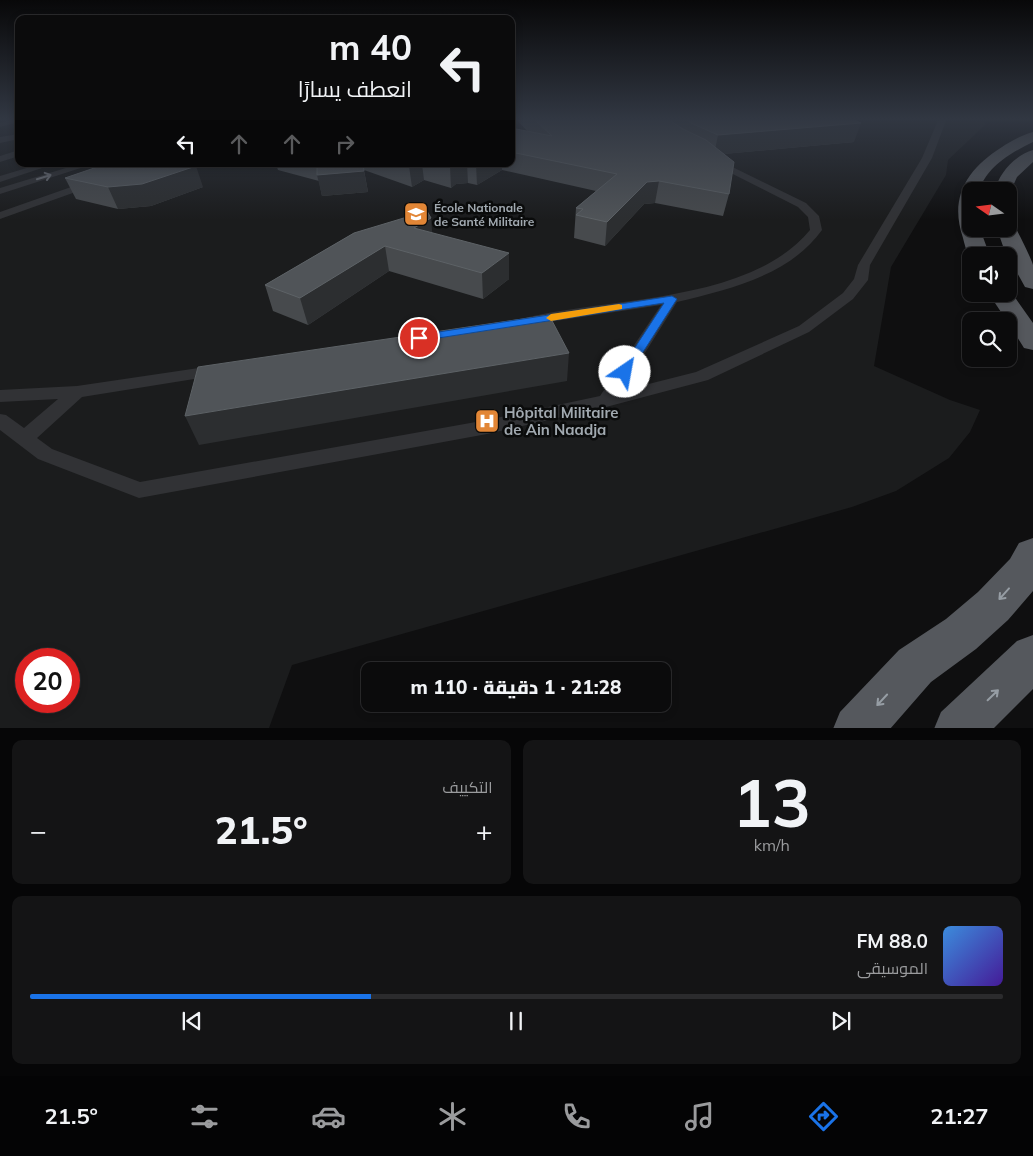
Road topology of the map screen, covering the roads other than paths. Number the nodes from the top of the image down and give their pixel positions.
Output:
1 (929, 152) edge
2 (1002, 152) edge
3 (701, 154) edge
4 (15, 155) edge
5 (1033, 155) edge
6 (0, 159) edge
7 (40, 167) edge
8 (78, 167) edge
9 (0, 179) edge
10 (97, 181) edge
11 (1006, 182) edge
12 (0, 191) edge
13 (0, 216) edge
14 (1010, 238) edge
15 (976, 247) edge
16 (1033, 282) edge
17 (672, 299) junction
18 (1006, 302) edge
19 (516, 323) edge
20 (1033, 342) edge
21 (234, 367) edge
22 (77, 392) junction
23 (0, 396) edge
24 (606, 401) junction
25 (0, 420) edge
26 (24, 439) junction
27 (1033, 555) edge
28 (1033, 657) edge
29 (857, 728) edge
30 (958, 728) edge

1 - 24 lane
2 - 15 highway
3 - 17 lane
4 - 6 lane
5 - 11 highway
7 - 9 lane
12 -> 8 lane
10 - 13 lane
14 - 16 highway
17 - 19 lane
17 - 24 lane
18 - 20 highway
21 - 22 lane
22 - 23 lane
22 - 26 lane
24 - 26 lane
25 - 26 lane
27 -> 29 highway
30 -> 28 highway

